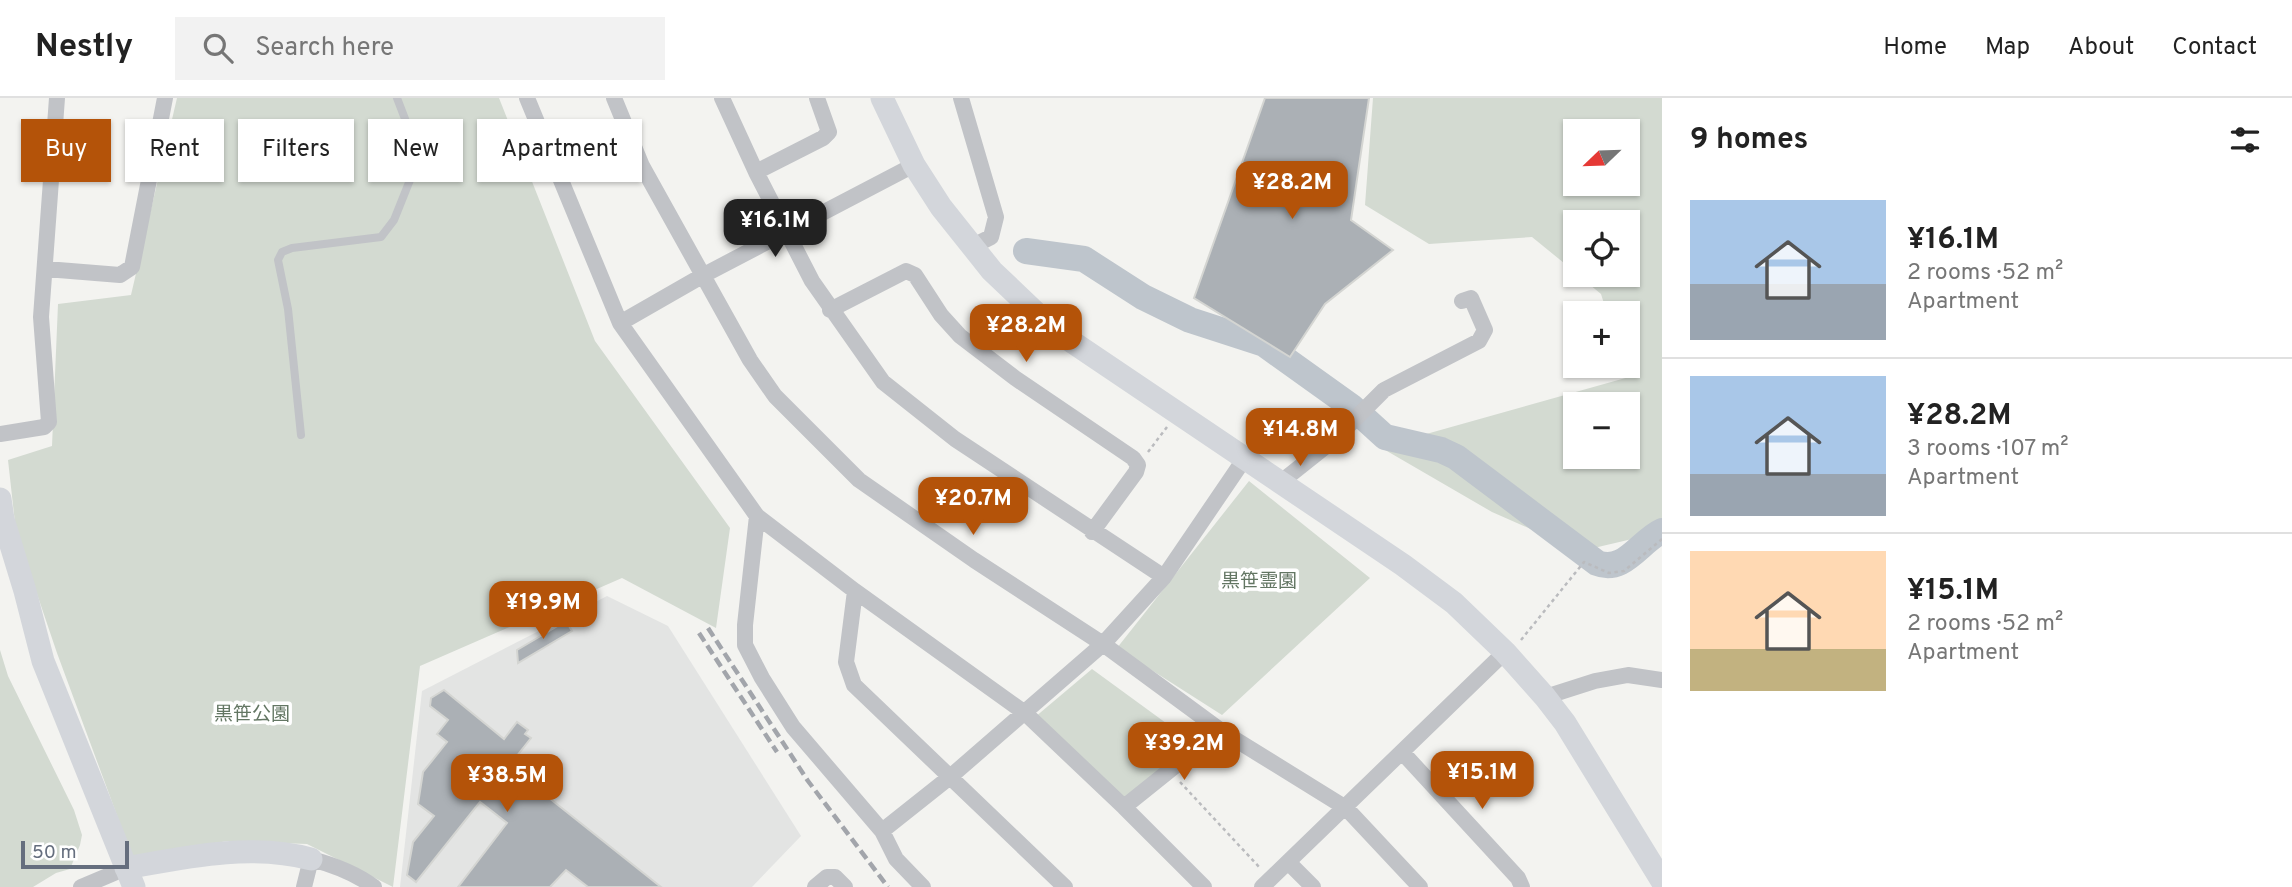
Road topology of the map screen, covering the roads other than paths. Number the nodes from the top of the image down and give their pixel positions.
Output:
1 (57, 98) edge
2 (165, 98) edge
3 (397, 98) edge
4 (527, 98) edge
5 (614, 98) edge
6 (722, 98) edge
7 (817, 98) edge
8 (882, 98) edge
9 (961, 98) edge
10 (914, 165) junction
11 (756, 173) junction
12 (788, 232) junction
13 (973, 246) junction
14 (46, 270) junction
15 (702, 276) junction
16 (1462, 301) dead end
17 (830, 310) junction
18 (620, 323) junction
19 (0, 435) edge
20 (301, 435) dead end
21 (1245, 458) junction
22 (1281, 482) junction
23 (0, 499) edge
24 (757, 516) junction
25 (1092, 532) junction
26 (1164, 578) junction
27 (855, 591) junction
28 (1104, 644) junction
29 (1505, 652) junction
30 (1662, 680) edge
31 (1545, 697) junction
32 (1025, 713) junction
33 (1220, 730) junction
34 (1402, 752) junction
35 (950, 777) junction
36 (1124, 807) junction
37 (1346, 808) junction
38 (882, 831) junction
39 (312, 859) junction
40 (1288, 863) junction
41 (130, 878) edge
42 (1662, 881) edge
43 (1267, 883) edge
44 (81, 887) edge
45 (304, 887) edge
46 (374, 887) edge
47 (815, 887) edge
48 (845, 887) edge
49 (923, 887) edge
50 (1065, 887) edge
51 (1205, 887) edge
52 (1313, 887) edge
53 (1420, 887) edge
54 (1522, 887) edge

1 - 14 street
2 - 14 street
3 - 20 lane
4 - 18 street
5 - 15 street
6 - 11 street
7 - 11 street
8 - 10 street
9 - 13 street
10 - 12 street
10 - 13 street
11 - 12 street
12 - 15 street
12 - 17 street
13 - 21 street
14 - 19 street
15 - 18 street
15 - 28 street
16 - 22 street
17 - 25 street
17 - 25 street
18 - 24 street
21 - 22 street
21 - 26 street
22 - 29 street
23 - 41 street
24 - 27 street
24 - 38 street
25 - 26 street
26 - 28 street
27 - 32 street
27 - 35 street
28 - 32 street
28 - 33 street
29 - 31 street
29 - 34 street
30 - 31 street
31 - 42 street
32 - 35 street
32 - 36 street
33 - 36 street
33 - 37 street
34 - 37 street
34 - 54 street
35 - 38 street
35 - 50 street
36 - 51 street
37 - 40 street
37 - 53 street
38 - 49 street
39 - 41 street
39 - 45 street
39 - 46 street
40 - 43 street
40 - 52 street
41 - 44 street
47 - 48 street

